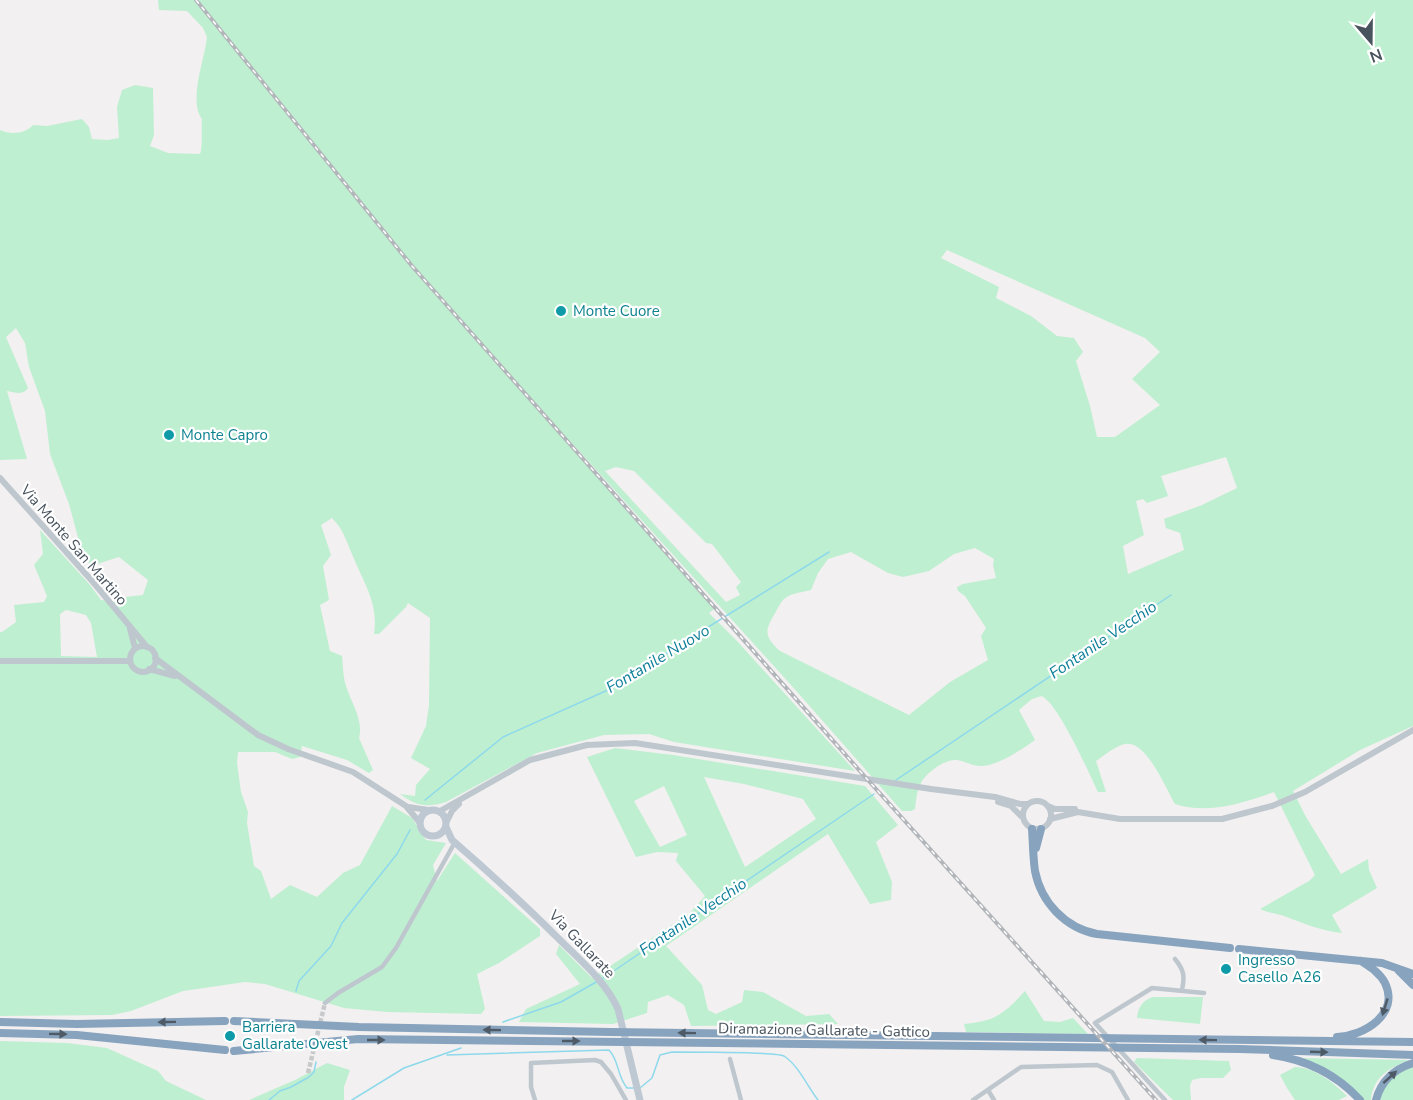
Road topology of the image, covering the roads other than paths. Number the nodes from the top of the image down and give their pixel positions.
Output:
1 (0, 478) edge
2 (130, 629) junction
3 (147, 647) junction
4 (135, 648) junction
5 (155, 658) junction
6 (0, 661) edge
7 (130, 661) junction
8 (149, 669) junction
9 (177, 676) junction
10 (1413, 730) edge
11 (951, 792) junction
12 (461, 801) junction
13 (1028, 804) junction
14 (1048, 806) junction
15 (407, 807) junction
16 (428, 810) junction
17 (440, 811) junction
18 (1022, 817) junction
19 (1144, 818) junction
20 (1050, 819) junction
21 (420, 823) junction
22 (447, 824) junction
23 (1036, 829) junction
24 (435, 836) junction
25 (454, 841) junction
26 (1174, 959) dead end
27 (1361, 961) junction
28 (1395, 968) junction
29 (1413, 974) edge
30 (1413, 985) edge
31 (1182, 990) junction
32 (1204, 993) dead end
33 (325, 1003) tunnel mouth
34 (0, 1022) edge
35 (0, 1033) edge
36 (1413, 1042) edge
37 (1062, 1043) junction
38 (1240, 1045) junction
39 (1413, 1055) edge
40 (730, 1059) dead end
41 (1413, 1063) edge
42 (988, 1090) junction
43 (534, 1100) edge
44 (626, 1100) edge
45 (640, 1100) edge
46 (741, 1100) edge
47 (973, 1100) edge
48 (994, 1100) edge
49 (1128, 1100) edge
50 (1165, 1100) edge
51 (1360, 1100) edge
52 (1376, 1100) edge

1 - 2 street, Via Monte San Martino
2 - 3 street, Via Monte San Martino
2 - 4 street, Via Monte San Martino
3 - 4 street
3 - 5 street, Via Monte San Martino
4 - 7 street
5 - 8 street
5 - 9 street, Via Monte San Martino
6 - 7 street
7 - 8 street, Via Monte San Martino
8 - 9 street, Via Monte San Martino
9 - 15 street, Via Monte San Martino
10 - 19 street
11 - 12 street
11 - 13 street
11 - 18 street
12 - 17 street
12 - 22 street
13 - 14 street
13 - 18 street
14 - 19 street
14 - 20 street
15 - 16 street, Via Monte San Martino
15 - 21 street, Via Monte San Martino
16 - 17 main road
16 - 21 main road
17 - 22 main road
18 - 23 street
19 - 20 street
20 - 23 street
21 - 24 main road
22 - 24 main road
22 - 25 main road, Via Gallarate
23 - 27 highway
24 - 25 main road, Via Gallarate
25 - 33 street
25 - 45 main road, Via Gallarate
26 - 31 street
27 - 28 highway
27 -> 38 highway
28 - 29 highway
28 - 30 highway
31 - 32 street
31 - 50 street
37 -> 34 highway, Diramazione Gallarate - Gattico
35 -> 37 highway, Diramazione Gallarate - Gattico
36 - 38 highway, Diramazione Gallarate - Gattico
37 - 38 highway, Diramazione Gallarate - Gattico
38 -> 39 highway, Diramazione Gallarate - Gattico
38 - 51 highway
40 - 46 street
52 -> 41 highway
42 - 47 street
42 - 48 street
42 - 49 street
43 - 44 street

